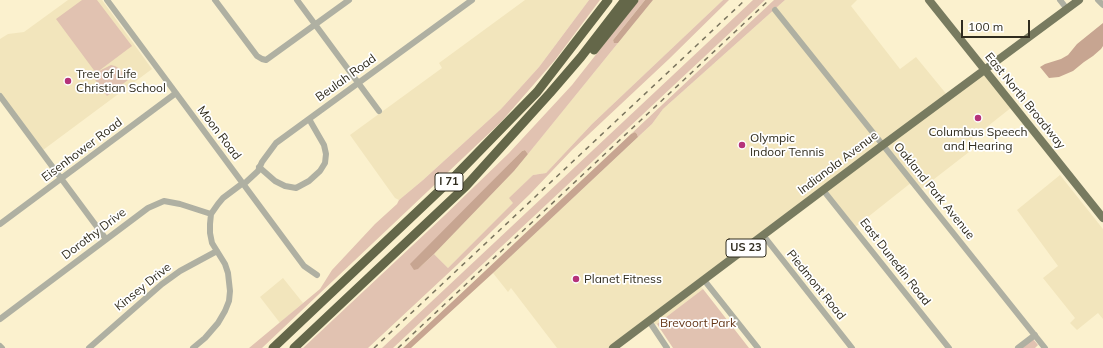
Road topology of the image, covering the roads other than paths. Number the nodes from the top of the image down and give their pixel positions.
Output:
1 (107, 0) edge
2 (215, 0) edge
3 (297, 0) edge
4 (349, 0) edge
5 (472, 0) edge
6 (608, 0) edge
7 (625, 0) edge
8 (634, 0) edge
9 (929, 0) edge
10 (1060, 0) edge
11 (1079, 0) edge
12 (1098, 0) edge
13 (1103, 5) edge
14 (1067, 9) junction
15 (775, 10) dead end
16 (316, 24) junction
17 (985, 69) junction
18 (359, 82) junction
19 (176, 93) junction
20 (550, 93) junction
21 (0, 96) edge
22 (379, 110) dead end
23 (309, 119) junction
24 (883, 145) junction
25 (259, 167) junction
26 (61, 178) junction
27 (243, 184) junction
28 (823, 190) junction
29 (212, 214) junction
30 (1103, 218) edge
31 (1, 221) edge
32 (763, 235) junction
33 (106, 239) junction
34 (217, 251) junction
35 (317, 275) dead end
36 (704, 280) junction
37 (0, 319) edge
38 (649, 321) junction
39 (1035, 335) junction
40 (1042, 347) edge
41 (89, 348) edge
42 (193, 348) edge
43 (273, 348) edge
44 (294, 348) edge
45 (613, 348) edge
46 (667, 348) edge
47 (758, 348) edge
48 (852, 348) edge
49 (949, 348) edge
50 (1018, 348) edge

1 - 19 street, Moon Road
2 - 16 street
3 - 16 street
4 - 16 street
5 - 18 street, Beulah Road
6 - 43 highway, I 71
7 - 20 highway, I 71
8 - 20 highway
9 - 17 main road, East North Broadway
10 - 14 street
11 - 14 main road, Indianola Avenue / US 23
12 - 13 street
14 - 17 main road, Indianola Avenue / US 23
15 - 24 street, Oakland Park Avenue
16 - 18 street
17 - 24 main road, Indianola Avenue / US 23
17 - 30 main road, East North Broadway
18 - 22 street
18 - 23 street, Beulah Road
19 - 26 street, Eisenhower Road
19 - 27 street, Moon Road
20 - 44 highway, I 71
21 - 26 street
23 - 25 street, Beulah Road
23 - 25 street
24 - 28 main road, Indianola Avenue / US 23
24 - 39 street, Oakland Park Avenue
25 - 27 street, Beulah Road
26 - 31 street, Eisenhower Road
26 - 33 street
27 - 29 street, Beulah Road
27 - 35 street, Moon Road
28 - 32 main road, Indianola Avenue / US 23
28 - 49 street, East Dunedin Road
29 - 33 street, Dorothy Drive
29 - 34 street
32 - 36 main road, Indianola Avenue / US 23
32 - 48 street, Piedmont Road
33 - 37 street, Dorothy Drive
34 - 41 street, Kinsey Drive
34 - 42 street
36 - 38 main road, Indianola Avenue / US 23
36 - 47 street
38 - 45 main road, Indianola Avenue / US 23
38 - 46 street
39 - 40 street, Oakland Park Avenue
39 - 50 street

